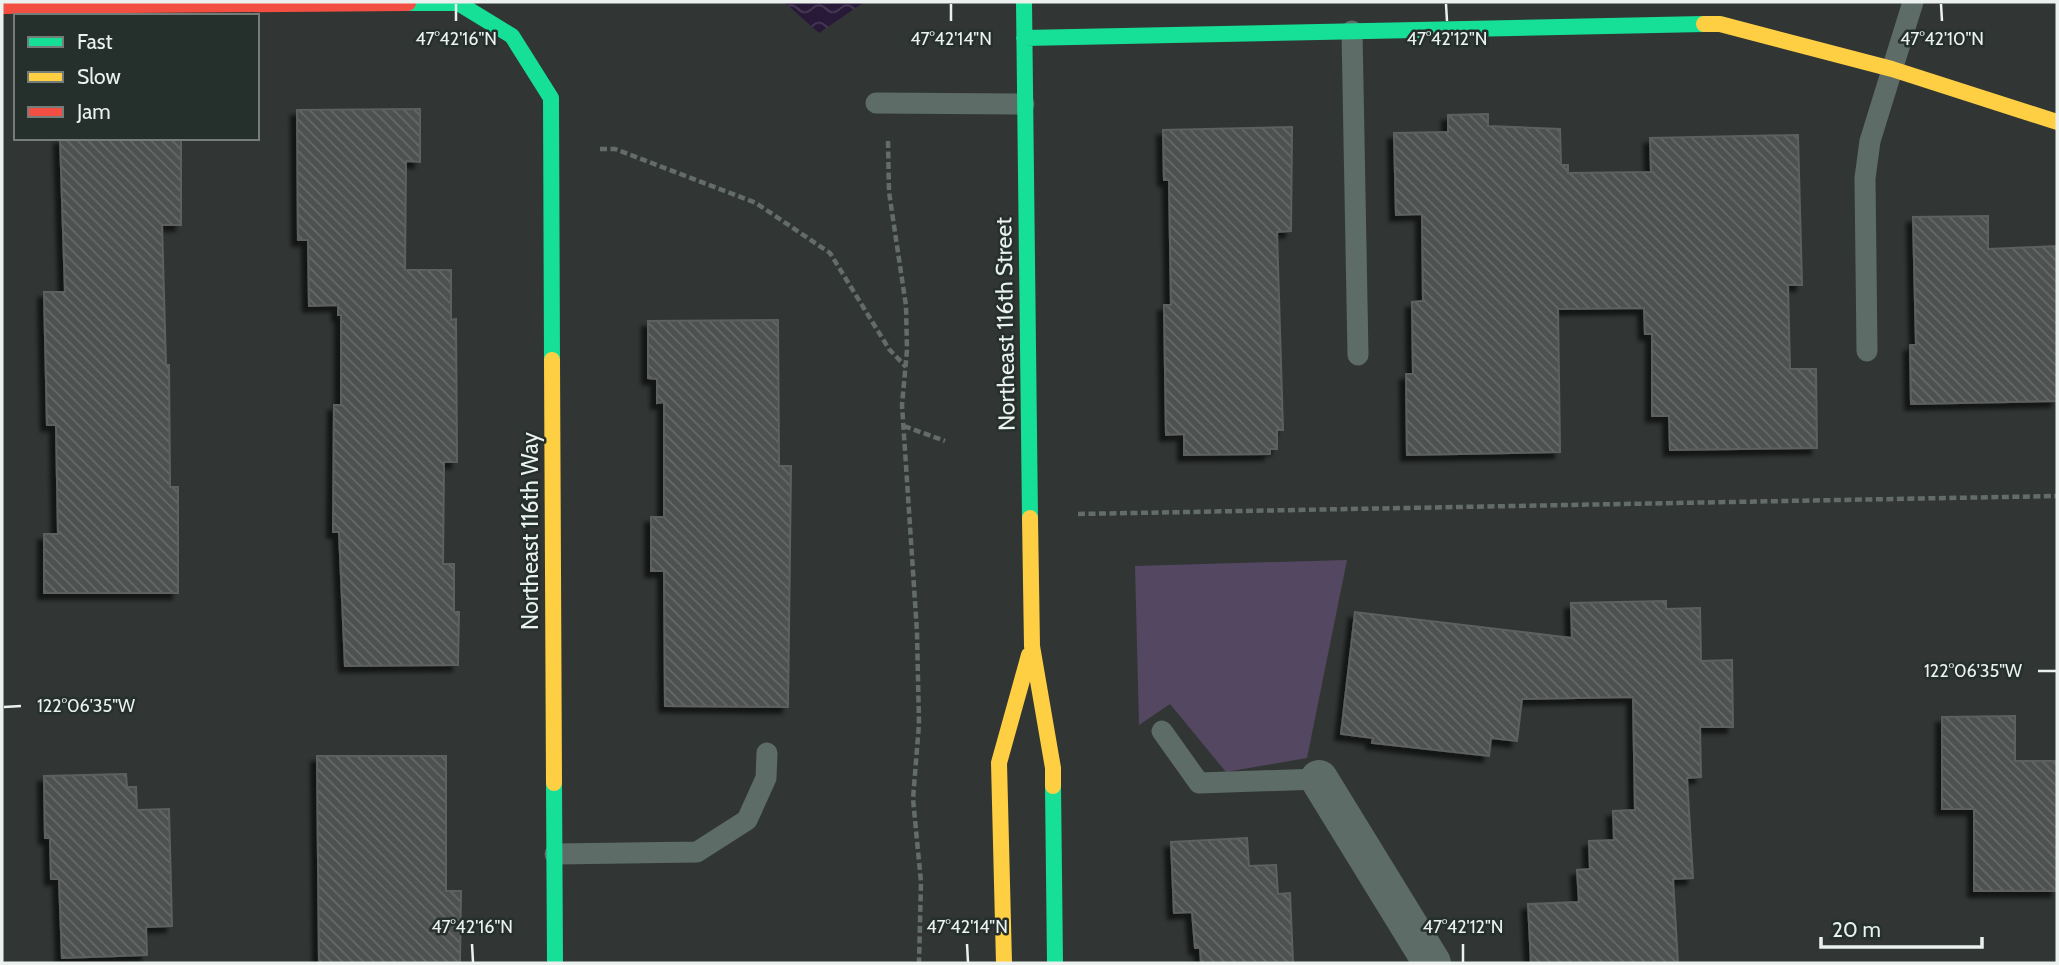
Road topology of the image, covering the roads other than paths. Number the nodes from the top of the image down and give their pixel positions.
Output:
1 (1024, 2) edge
2 (1913, 2) edge
3 (2, 6) edge
4 (1352, 31) junction
5 (1024, 38) junction
6 (1892, 69) junction
7 (882, 104) road end
8 (1024, 104) junction
9 (2057, 122) edge
10 (1867, 351) dead end
11 (1358, 355) dead end
12 (1032, 646) junction
13 (1161, 731) dead end
14 (767, 753) dead end
15 (1319, 779) joint
16 (555, 855) junction
17 (555, 963) edge
18 (1004, 963) edge
19 (1055, 963) edge
20 (1432, 963) edge

1 - 5 street, Northeast 116th Street
2 - 6 lane
3 - 16 street, Northeast 116th Way
4 - 5 street
4 - 6 street
4 - 11 lane
5 - 8 street, Northeast 116th Street
6 - 9 street
6 - 10 lane
7 - 8 lane
8 - 12 street, Northeast 116th Street
12 - 18 street, Northeast 116th Street
12 - 19 street, Northeast 116th Street
13 - 15 lane
14 - 16 lane
15 - 20 street
16 - 17 street, Northeast 116th Way

